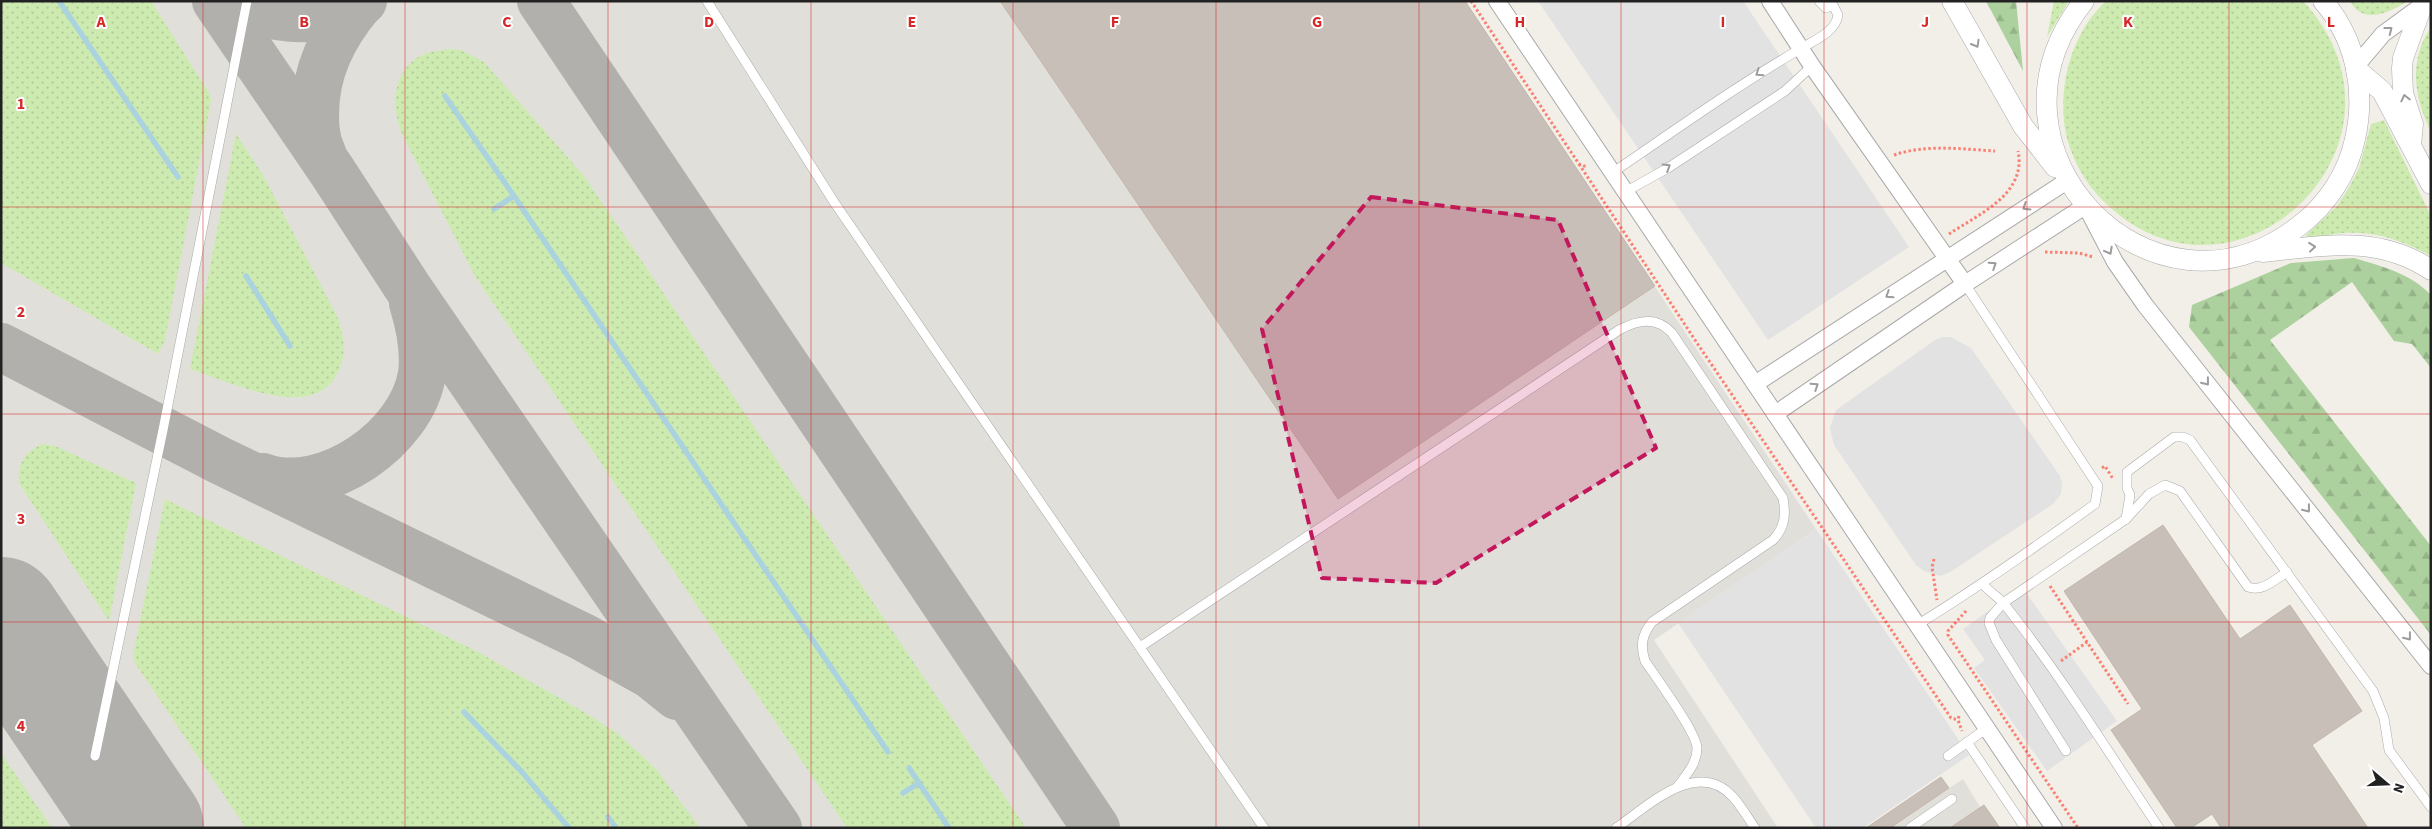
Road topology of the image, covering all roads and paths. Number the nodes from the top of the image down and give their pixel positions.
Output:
1 (247, 1) edge
2 (707, 1) edge
3 (1497, 1) edge
4 (1770, 1) edge
5 (1819, 1) edge
6 (1952, 1) edge
7 (2084, 1) edge
8 (2323, 1) edge
9 (2425, 4) edge
10 (1800, 48) junction
11 (1812, 66) junction
12 (2356, 68) junction
13 (2410, 145) junction
14 (2017, 148) dead end
15 (1995, 151) dead end
16 (1878, 160) junction
17 (1579, 164) dead end
18 (1612, 173) junction
19 (2067, 180) junction
20 (2431, 184) edge
21 (1625, 192) junction
22 (2086, 207) junction
23 (1936, 242) junction
24 (2040, 254) dead end
25 (2246, 254) junction
26 (1947, 258) junction
27 (2097, 258) dead end
28 (2431, 270) edge
29 (1965, 284) junction
30 (1755, 384) junction
31 (1775, 414) junction
32 (2126, 519) junction
33 (1832, 525) dead end
34 (1824, 531) junction
35 (2286, 572) junction
36 (2042, 574) junction
37 (1983, 584) junction
38 (2004, 603) junction
39 (1917, 625) junction
40 (2087, 642) junction
41 (1140, 647) junction
42 (2431, 666) edge
43 (2051, 669) junction
44 (2128, 704) dead end
45 (1958, 720) dead end
46 (1986, 728) junction
47 (1967, 742) junction
48 (2066, 751) dead end
49 (95, 756) dead end
50 (1948, 756) dead end
51 (1678, 786) junction
52 (1952, 800) dead end
53 (2431, 807) edge
54 (1264, 828) edge
55 (1616, 828) edge
56 (1755, 828) edge
57 (1910, 828) edge
58 (2025, 828) edge
59 (2054, 828) edge
60 (2159, 828) edge

1 - 49 lane
2 - 41 lane
3 - 18 street
4 - 10 street
5 - 10 lane
6 -> 19 street
7 - 19 street
8 - 12 street
12 -> 9 street
13 -> 9 street
10 - 11 street
10 -> 18 lane
11 - 16 street
21 -> 11 lane
12 - 13 street
12 - 25 street
13 - 20 street
14 - 23 path
15 - 16 path
16 - 23 street
17 - 34 path
18 - 21 street
19 - 22 street
19 -> 26 street
21 - 30 street
22 - 25 street
29 -> 22 street
22 -> 42 street
23 - 26 street
24 - 27 path
25 -> 28 street
26 - 29 street
26 -> 30 street
31 -> 29 street
29 - 37 lane
30 - 31 street
31 - 39 street
32 - 35 lane
32 - 35 lane
32 - 36 lane
33 - 34 path
34 - 45 path
35 - 53 lane
36 - 38 lane
36 - 40 path
37 - 38 lane
37 - 39 lane
38 - 43 lane
38 - 48 lane
39 - 46 street
40 - 43 path
40 - 44 path
41 - 51 lane
41 - 54 lane
43 - 60 lane
46 - 47 lane
46 - 59 street
47 - 50 lane
47 - 58 lane
51 - 55 lane
51 - 56 lane
52 - 57 lane

